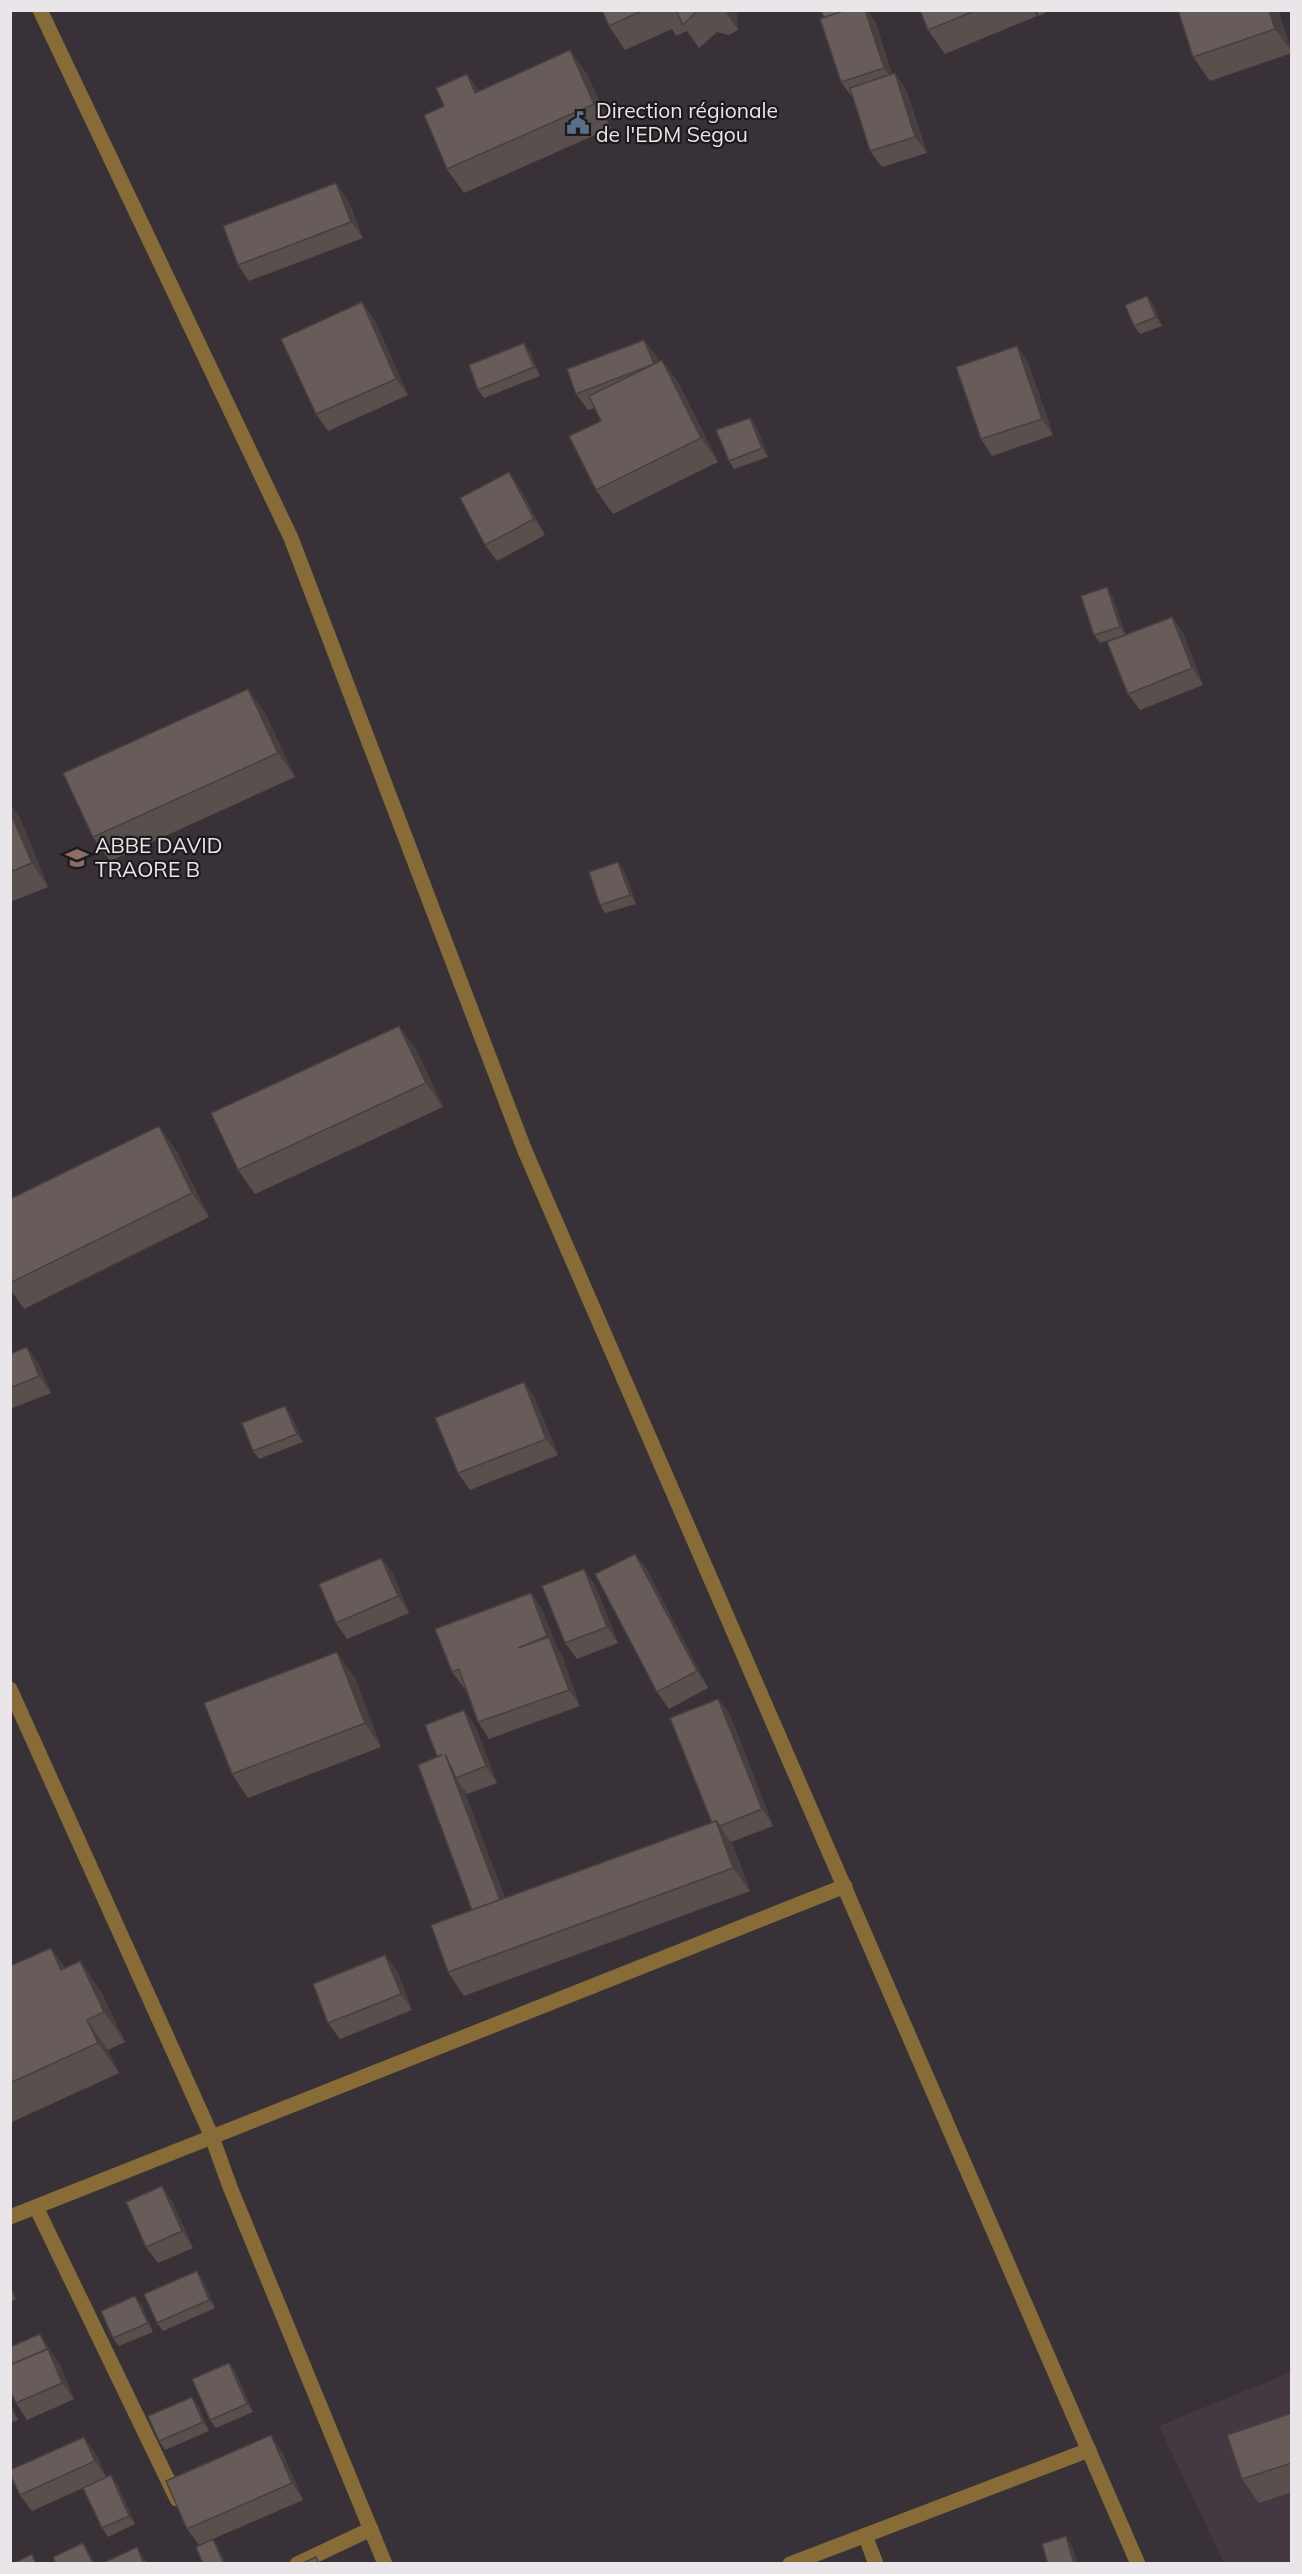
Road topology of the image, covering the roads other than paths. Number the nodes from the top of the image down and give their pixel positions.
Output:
1 (40, 10) edge
2 (10, 1689) edge
3 (845, 1886) junction
4 (212, 2137) junction
5 (36, 2207) junction
6 (10, 2217) edge
7 (1089, 2450) junction
8 (183, 2511) edge
9 (371, 2529) junction
10 (865, 2535) junction
11 (297, 2564) edge
12 (385, 2564) edge
13 (790, 2564) edge
14 (876, 2564) edge
15 (1138, 2564) edge

1 - 3 street
2 - 4 street
3 - 4 street
3 - 7 street
4 - 5 street
4 - 9 street
5 - 6 street
5 - 8 street
7 - 10 street
7 - 15 street
9 - 11 street
9 - 12 street
10 - 13 street
10 - 14 street

